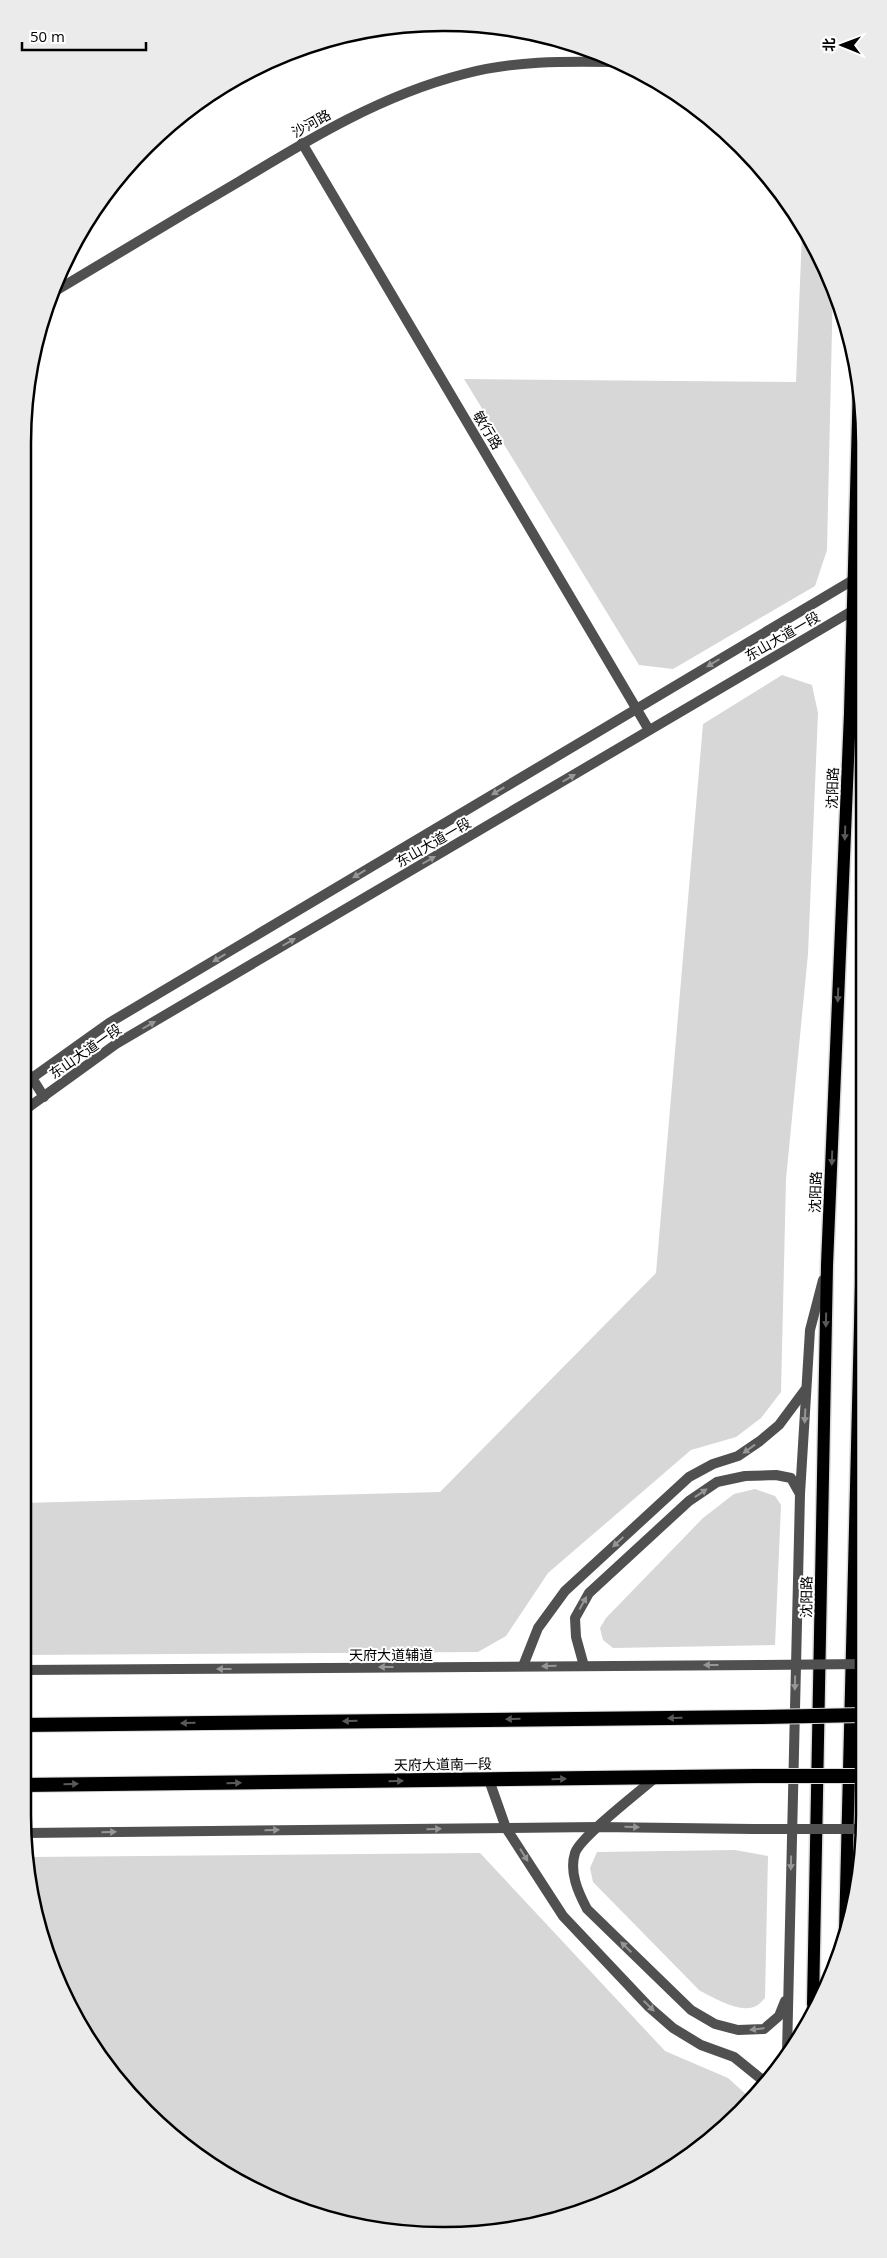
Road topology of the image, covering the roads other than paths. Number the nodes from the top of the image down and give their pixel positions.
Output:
1 (598, 62) edge
2 (302, 143) junction
3 (63, 287) edge
4 (856, 581) edge
5 (856, 608) edge
6 (856, 623) edge
7 (637, 709) junction
8 (649, 730) junction
9 (32, 1078) joint
10 (44, 1096) junction
11 (31, 1105) edge
12 (827, 1265) junction
13 (806, 1389) junction
14 (856, 1453) edge
15 (800, 1494) junction
16 (856, 1664) edge
17 (522, 1666) junction
18 (584, 1666) junction
19 (31, 1670) edge
20 (856, 1715) edge
21 (31, 1725) edge
22 (856, 1776) edge
23 (655, 1778) junction
24 (489, 1780) junction
25 (31, 1785) edge
26 (598, 1827) junction
27 (506, 1828) junction
28 (855, 1829) edge
29 (32, 1833) edge
30 (846, 1905) edge
31 (788, 1996) junction
32 (813, 1997) edge
33 (787, 2042) edge
34 (760, 2078) edge

1 - 2 street, 沙河路
2 - 3 street, 沙河路
2 - 7 street, 敏行路
4 -> 7 street, 东山大道一段
5 - 8 street, 东山大道一段
6 -> 12 main road, 沈阳路
7 - 8 street, 敏行路
7 -> 9 street, 东山大道一段
10 -> 8 street, 东山大道一段
9 - 10 street
10 - 11 street, 东山大道一段
12 - 13 street
12 -> 32 main road, 沈阳路
13 -> 15 street
13 -> 17 street
14 - 30 main road
18 -> 15 street
15 -> 31 street
16 -> 18 street, 天府大道辅道, bridge
18 -> 17 street, 天府大道辅道
17 -> 19 street, 天府大道辅道
20 -> 21 highway, bridge
22 - 23 highway, 天府大道南一段, bridge
24 -> 23 highway, 天府大道南一段
23 - 26 street
25 -> 24 highway, 天府大道南一段
24 - 27 street
26 - 27 street
26 -> 28 street, bridge
31 -> 26 street
29 -> 27 street
27 -> 34 street
31 - 33 street

